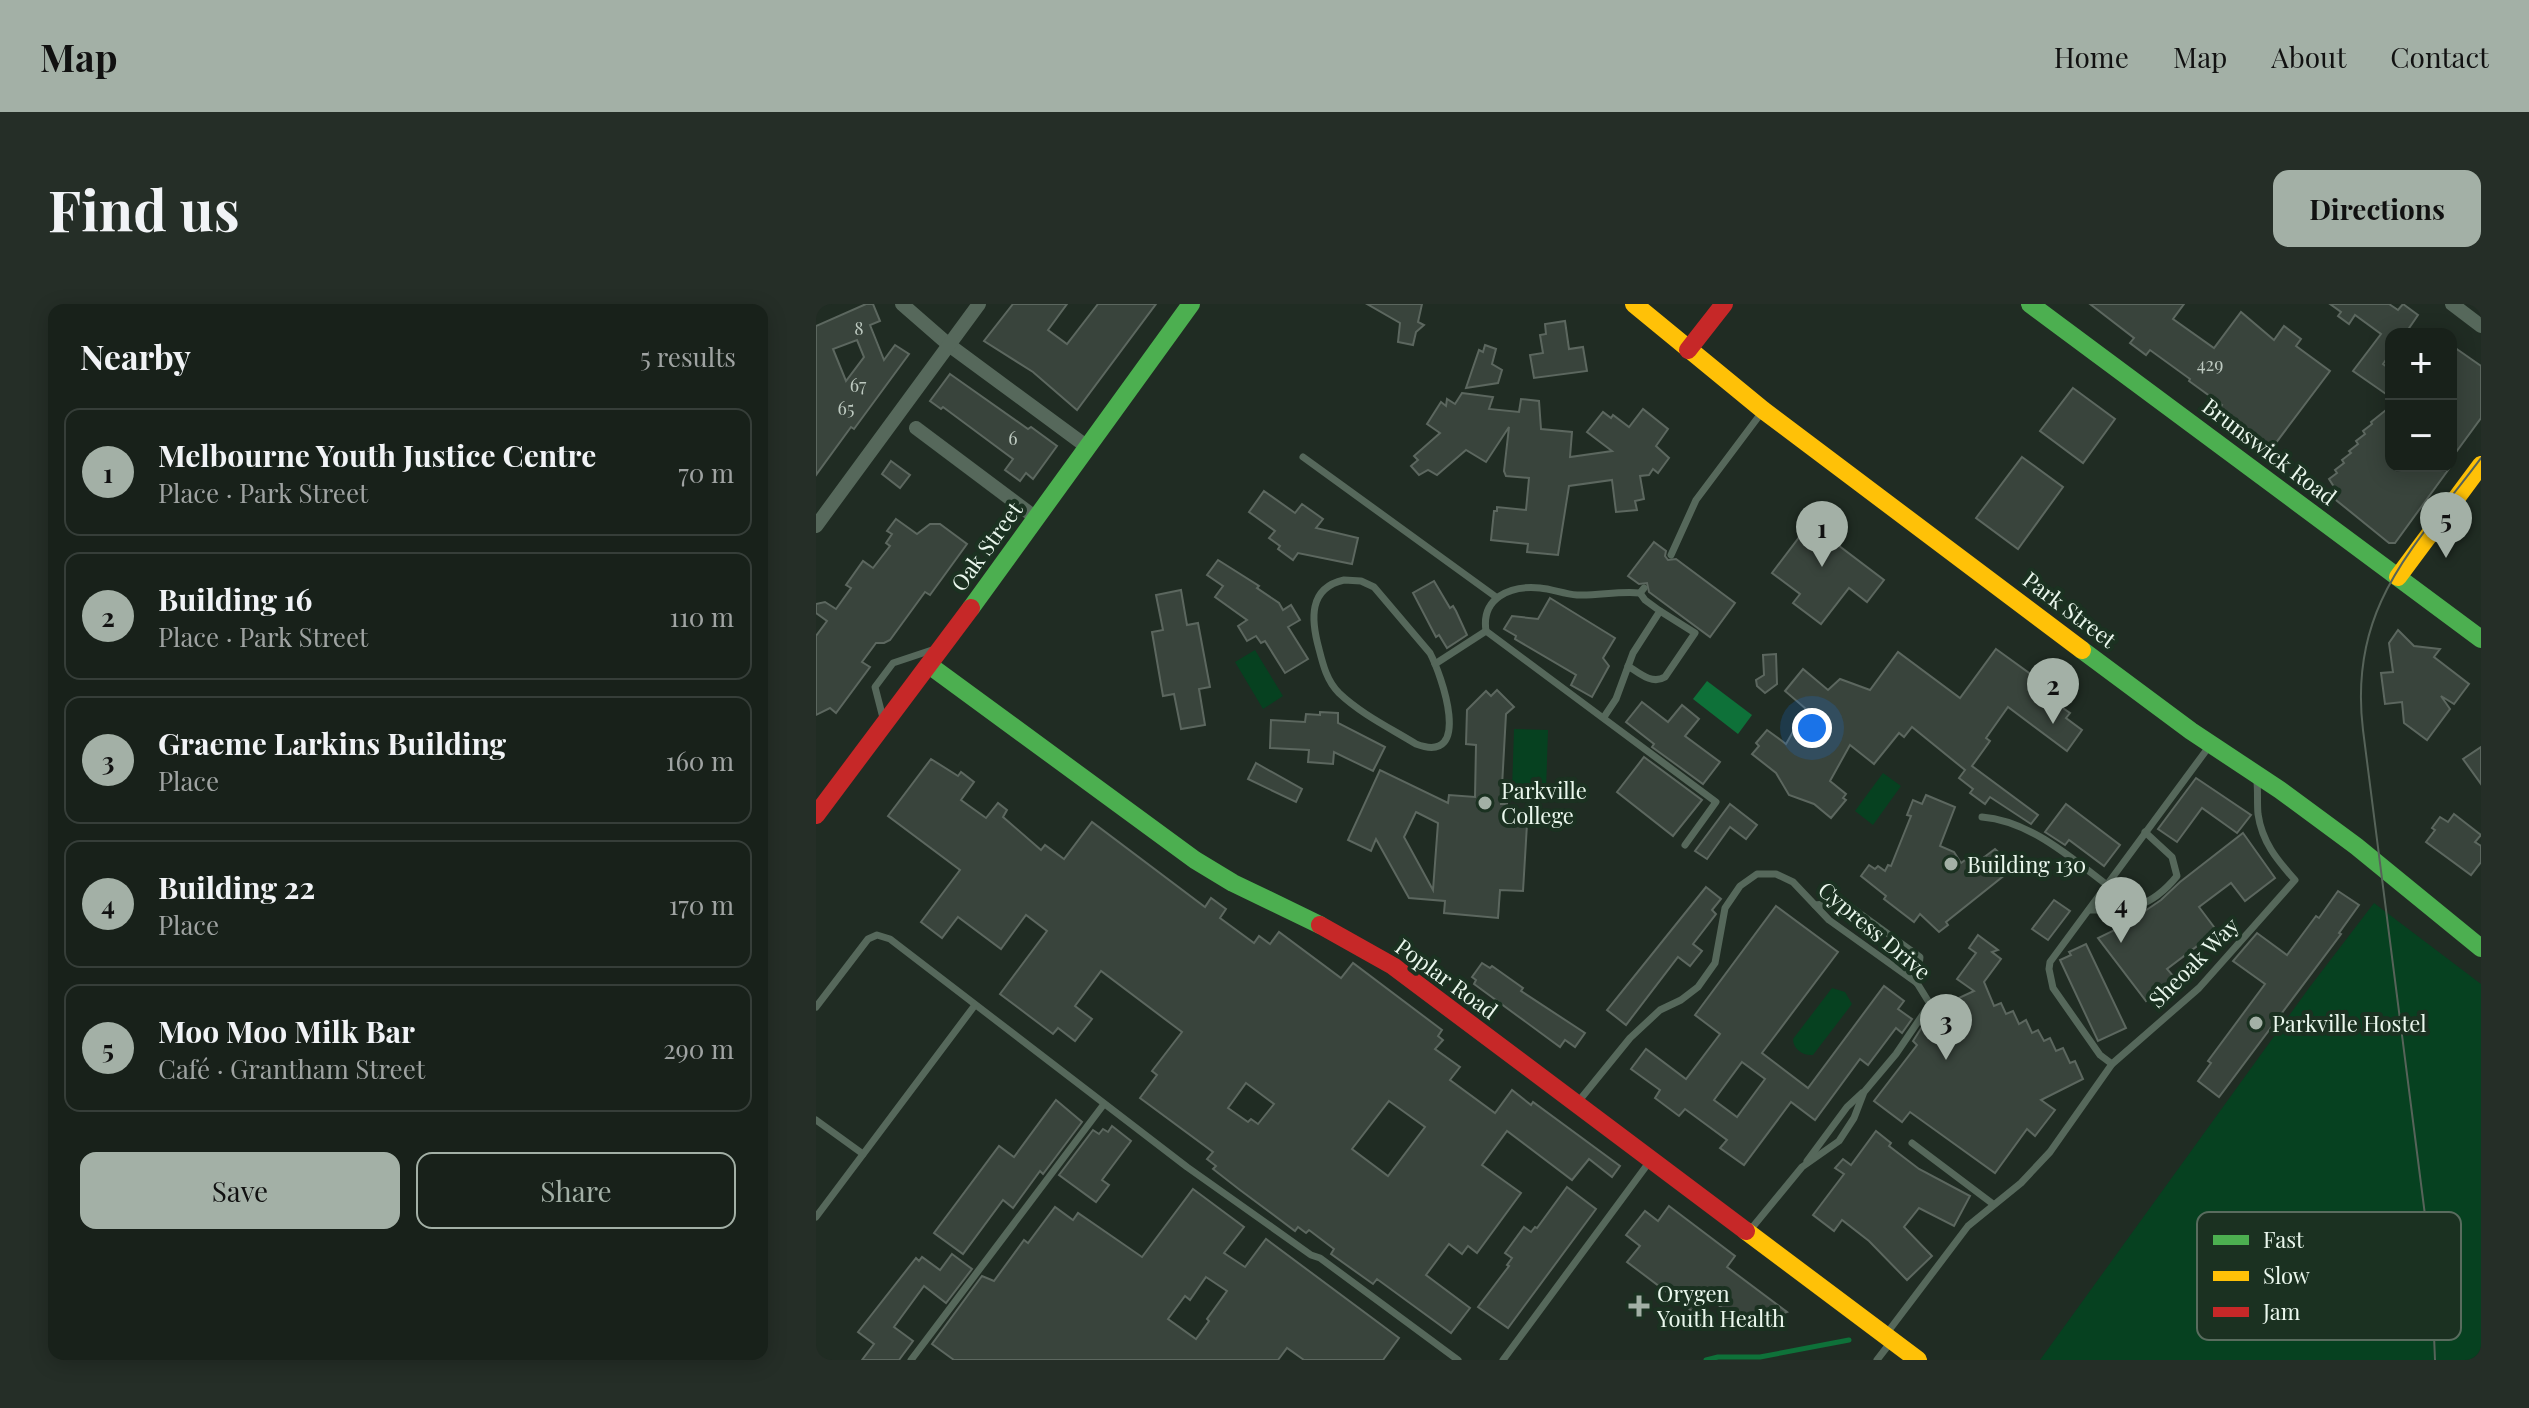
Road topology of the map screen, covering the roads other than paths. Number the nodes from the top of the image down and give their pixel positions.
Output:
1 (902, 304) edge
2 (979, 304) edge
3 (1191, 304) edge
4 (1634, 304) edge
5 (1724, 304) edge
6 (2030, 304) edge
7 (2452, 304) edge
8 (2481, 326) edge
9 (949, 345) junction
10 (1688, 350) junction
11 (1763, 410) junction
12 (916, 428) dead end
13 (1086, 446) junction
14 (1303, 457) dead end
15 (2480, 469) edge
16 (1036, 518) junction
17 (816, 526) edge
18 (1671, 555) dead end
19 (2398, 577) junction
20 (1496, 597) junction
21 (1660, 611) junction
22 (1486, 631) junction
23 (2481, 639) edge
24 (942, 648) junction
25 (1435, 664) junction
26 (929, 665) junction
27 (1628, 666) junction
28 (1604, 717) junction
29 (884, 724) junction
30 (2211, 744) junction
31 (2257, 774) junction
32 (816, 815) edge
33 (1982, 817) dead end
34 (2145, 832) junction
35 (1685, 845) dead end
36 (2107, 885) junction
37 (1815, 905) junction
38 (2089, 910) junction
39 (2481, 948) edge
40 (1917, 983) junction
41 (975, 1005) junction
42 (816, 1007) edge
43 (2112, 1064) junction
44 (1864, 1092) junction
45 (1104, 1104) junction
46 (1577, 1104) junction
47 (816, 1120) edge
48 (1912, 1143) dead end
49 (863, 1154) junction
50 (1651, 1159) junction
51 (1802, 1167) junction
52 (1993, 1204) junction
53 (816, 1217) edge
54 (1749, 1232) junction
55 (1889, 1337) junction
56 (911, 1360) edge
57 (1458, 1360) edge
58 (1503, 1360) edge
59 (1877, 1360) edge
60 (1918, 1360) edge

1 - 9 street
2 - 9 street
3 - 13 street, Oak Street
4 - 10 street, Park Street
5 - 10 street
6 - 19 street, Brunswick Road
7 - 8 street
9 - 13 street
9 - 17 street
10 - 11 street, Park Street
11 - 18 lane
11 - 30 street, Park Street
12 - 16 street
13 - 16 street, Oak Street
14 - 20 lane
15 - 19 street
16 - 24 street, Oak Street
19 - 23 street, Brunswick Road
20 - 21 lane
20 - 22 lane
21 - 27 lane
21 - 27 lane
22 - 25 lane
22 - 28 lane
24 - 26 street, Oak Street
24 - 29 lane
25 - 25 lane
26 - 29 street, Oak Street
26 - 46 street, Poplar Road
27 - 28 lane
28 - 35 lane
29 - 32 street, Oak Street
30 - 31 street, Park Street
30 - 34 lane
31 - 39 street, Park Street
31 - 43 lane, Sheoak Way
33 - 36 lane
34 - 36 lane
34 - 38 lane
36 - 38 lane
37 - 40 lane, Cypress Drive
37 - 40 lane
37 - 46 lane, Cypress Drive
38 - 43 lane
40 - 44 lane, Cypress Drive
41 - 42 lane
41 - 45 lane
41 - 49 lane
43 - 52 lane, Sheoak Way
44 - 51 lane
44 - 51 lane, Cypress Drive
45 - 56 lane
45 - 57 lane
46 - 50 street, Poplar Road
47 - 49 lane
48 - 52 lane
49 - 53 lane
50 - 54 street, Poplar Road
50 - 58 lane
51 - 54 lane, Cypress Drive
52 - 55 lane, Sheoak Way
54 - 55 street, Poplar Road
55 - 59 lane, Sheoak Way
55 - 60 street, Poplar Road

